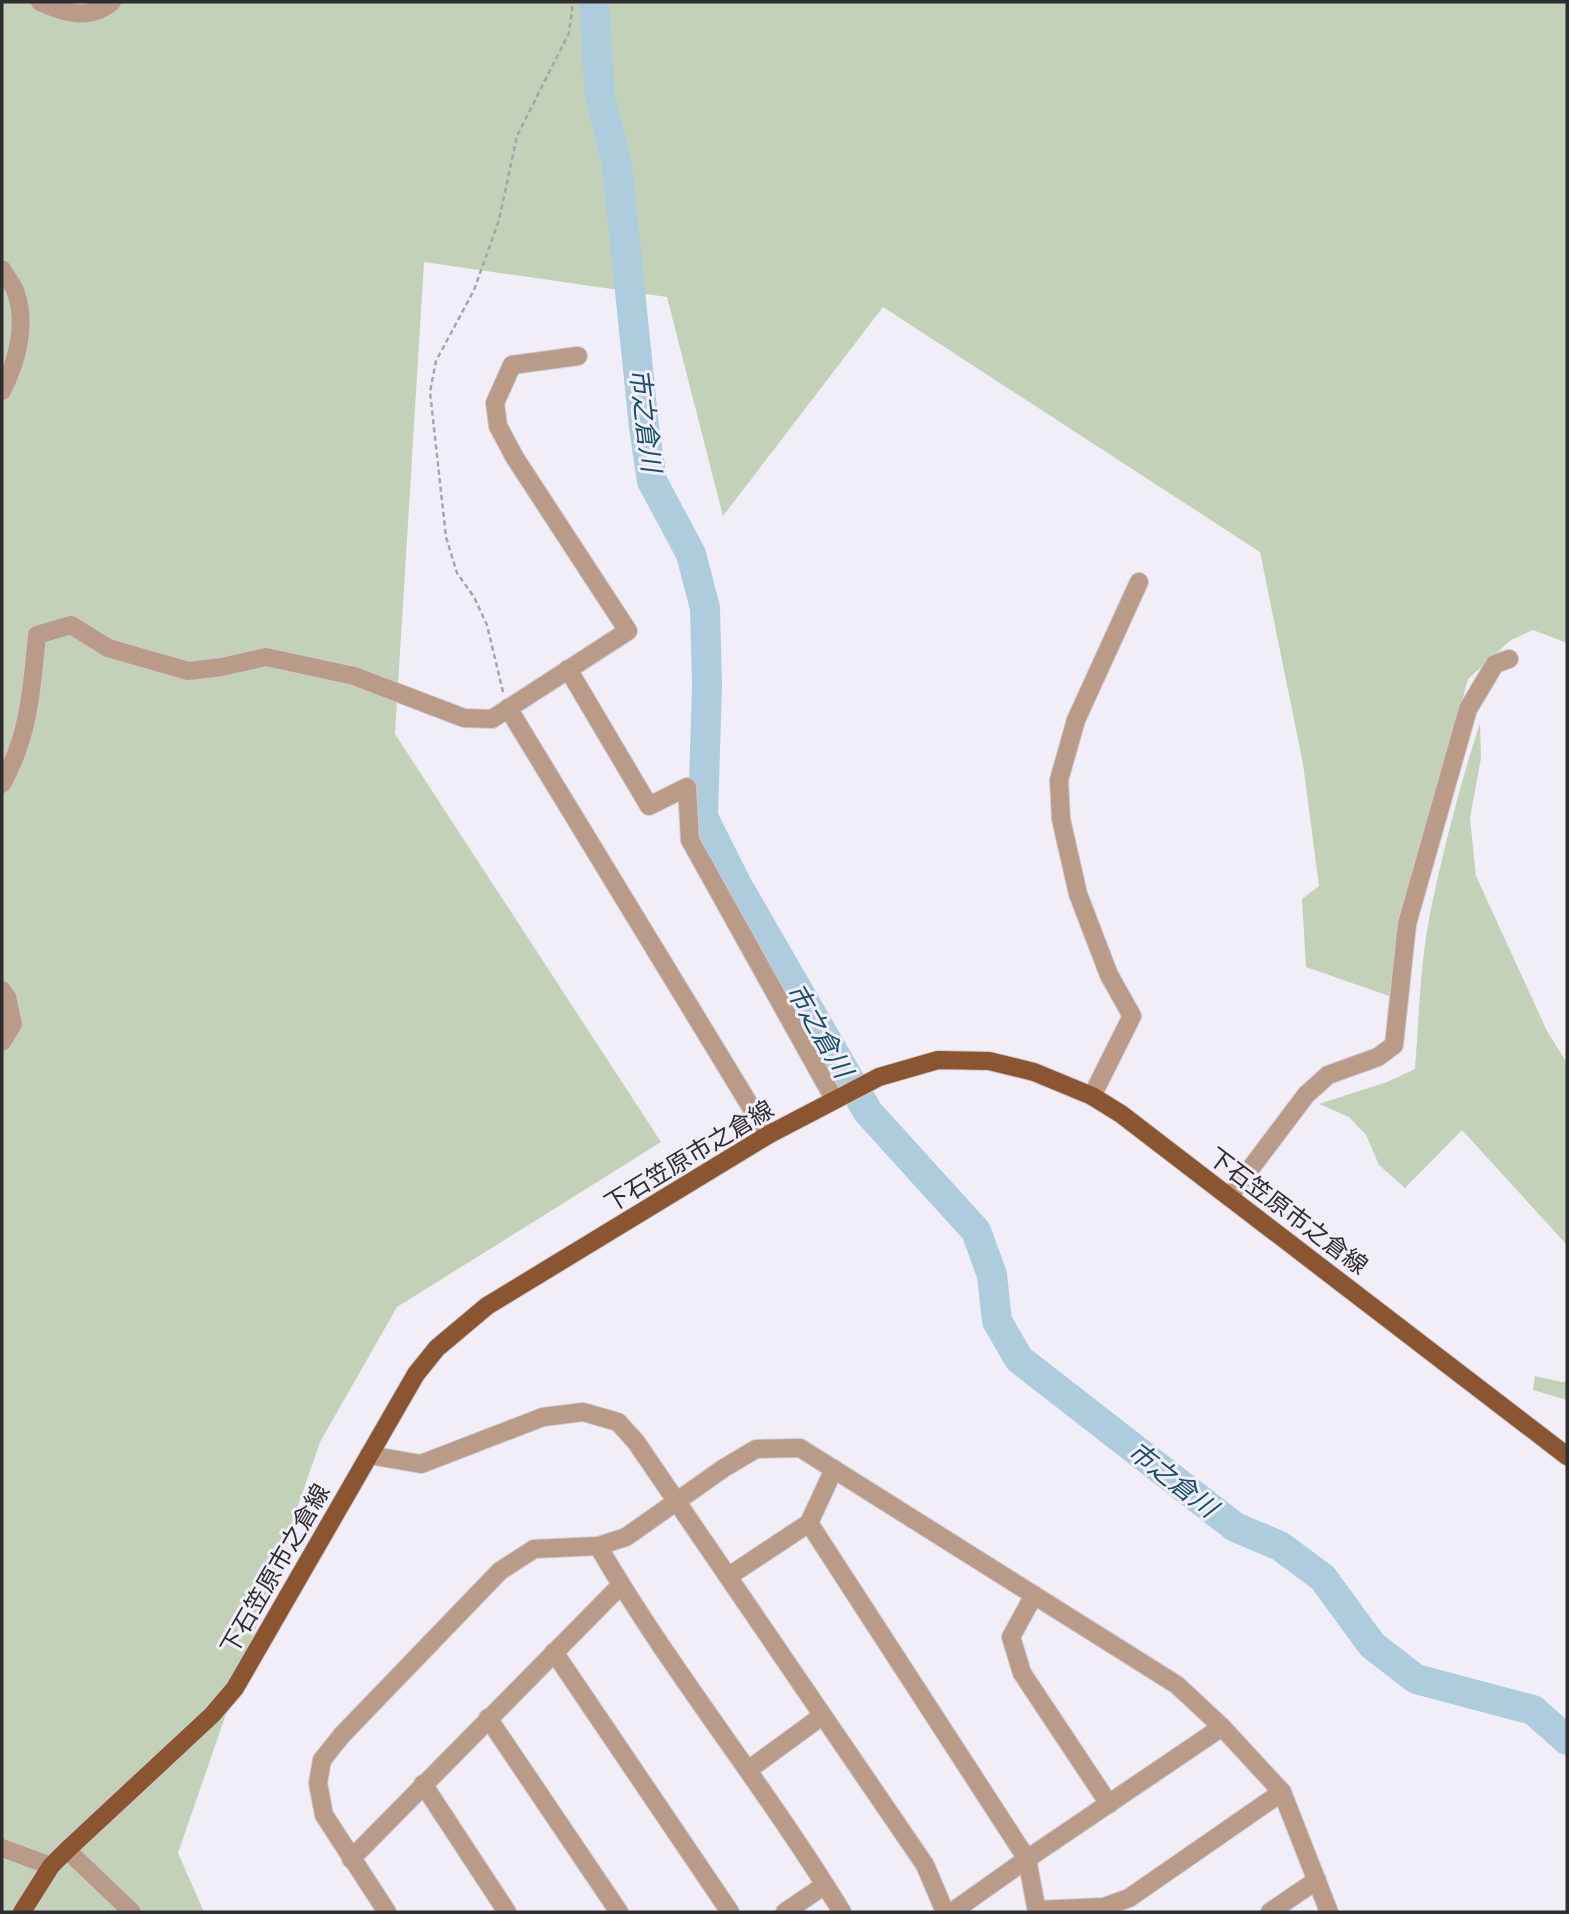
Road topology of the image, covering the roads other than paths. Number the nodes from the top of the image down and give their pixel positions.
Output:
1 (40, 2) edge
2 (112, 2) edge
3 (2, 269) edge
4 (579, 356) dead end
5 (2, 391) edge
6 (1139, 582) dead end
7 (1509, 659) dead end
8 (568, 669) junction
9 (508, 708) junction
10 (2, 784) edge
11 (2, 990) edge
12 (2, 1042) edge
13 (1092, 1096) junction
14 (834, 1099) junction
15 (768, 1135) junction
16 (1229, 1197) junction
17 (369, 1455) junction
18 (1567, 1456) edge
19 (834, 1469) junction
20 (676, 1502) junction
21 (808, 1523) junction
22 (598, 1546) junction
23 (729, 1576) junction
24 (621, 1585) junction
25 (1034, 1595) junction
26 (554, 1652) junction
27 (822, 1716) junction
28 (488, 1718) junction
29 (1222, 1727) junction
30 (748, 1770) junction
31 (423, 1784) junction
32 (1282, 1792) junction
33 (1109, 1804) junction
34 (2, 1848) edge
35 (67, 1850) junction
36 (351, 1859) junction
37 (1027, 1859) junction
38 (51, 1867) junction
39 (1317, 1880) junction
40 (825, 1885) junction
41 (1037, 1911) edge
42 (22, 1912) edge
43 (132, 1912) edge
44 (387, 1912) edge
45 (507, 1912) edge
46 (619, 1912) edge
47 (730, 1912) edge
48 (785, 1912) edge
49 (842, 1912) edge
50 (945, 1912) edge
51 (952, 1912) edge
52 (1270, 1912) edge
53 (1329, 1912) edge

1 - 2 street
3 - 5 street
4 - 8 street
6 - 13 street
7 - 16 street
8 - 9 street
8 - 14 street
9 - 10 street
9 - 15 street
11 - 12 street
13 - 14 main road, 下石笠原市之倉線
13 - 16 main road, 下石笠原市之倉線
14 - 15 main road, 下石笠原市之倉線
15 - 17 main road, 下石笠原市之倉線
16 - 18 main road, 下石笠原市之倉線
17 - 20 street
17 - 35 main road, 下石笠原市之倉線
19 - 20 street
19 - 21 street
19 - 25 street
20 - 22 street
20 - 23 street
21 - 23 street
21 - 37 street
22 - 24 street
22 - 36 street
23 - 27 street
24 - 26 street
24 - 30 street
25 - 29 street
25 - 33 street
26 - 28 street
26 - 47 street
27 - 30 street
27 - 50 street
28 - 31 street
28 - 46 street
29 - 32 street
29 - 33 street
30 - 40 street
31 - 36 street
31 - 45 street
32 - 39 street
32 - 41 street
33 - 37 street
34 - 38 street
35 - 38 main road, 下石笠原市之倉線
35 - 43 street
36 - 44 street
37 - 41 street
37 - 51 street
38 - 42 main road, 下石笠原市之倉線
39 - 52 street
39 - 53 street
40 - 48 street
40 - 49 street

